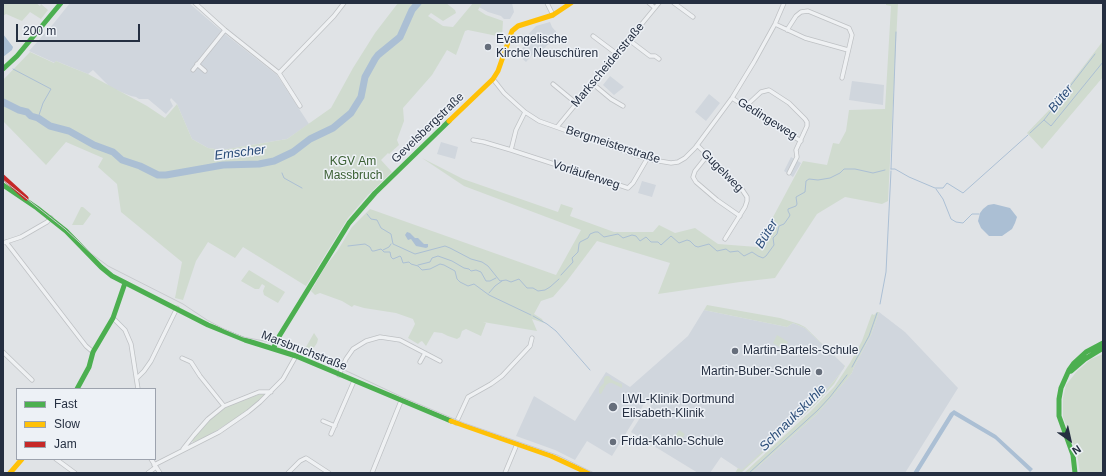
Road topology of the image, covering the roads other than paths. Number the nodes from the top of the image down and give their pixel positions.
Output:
1 (61, 3) edge
2 (195, 3) edge
3 (344, 3) edge
4 (547, 3) edge
5 (571, 3) edge
6 (649, 3) edge
7 (659, 3) edge
8 (674, 3) edge
9 (784, 3) edge
10 (655, 8) junction
11 (553, 15) junction
12 (693, 17) dead end
13 (775, 24) junction
14 (225, 30) junction
15 (787, 30) junction
16 (593, 36) dead end
17 (629, 40) junction
18 (848, 50) junction
19 (617, 54) junction
20 (659, 59) dead end
21 (197, 64) junction
22 (3, 69) edge
23 (193, 70) dead end
24 (205, 71) dead end
25 (278, 73) junction
26 (842, 78) dead end
27 (493, 79) junction
28 (553, 84) dead end
29 (593, 84) junction
30 (732, 98) junction
31 (576, 103) junction
32 (300, 106) dead end
33 (623, 106) dead end
34 (746, 106) junction
35 (525, 112) junction
36 (557, 127) junction
37 (473, 140) dead end
38 (801, 141) junction
39 (697, 145) junction
40 (511, 150) junction
41 (707, 156) junction
42 (647, 159) junction
43 (789, 173) dead end
44 (3, 177) edge
45 (3, 185) edge
46 (36, 208) junction
47 (740, 216) junction
48 (51, 218) junction
49 (725, 239) dead end
50 (4, 242) edge
51 (125, 283) junction
52 (177, 308) junction
53 (113, 318) junction
54 (532, 338) dead end
55 (1103, 343) edge
56 (1103, 348) edge
57 (274, 349) junction
58 (3, 352) edge
59 (93, 352) junction
60 (425, 353) junction
61 (296, 356) junction
62 (182, 358) dead end
63 (440, 361) dead end
64 (420, 362) dead end
65 (339, 375) junction
66 (1067, 375) junction
67 (137, 378) junction
68 (32, 380) dead end
69 (354, 381) junction
70 (78, 388) edge
71 (138, 388) edge
72 (271, 392) junction
73 (401, 401) junction
74 (224, 406) junction
75 (323, 421) dead end
76 (456, 423) junction
77 (335, 426) junction
78 (332, 434) dead end
79 (517, 444) junction
80 (183, 450) junction
81 (21, 460) edge
82 (57, 460) edge
83 (152, 460) edge
84 (155, 466) junction
85 (10, 473) edge
86 (75, 473) edge
87 (148, 473) edge
88 (160, 473) edge
89 (289, 473) edge
90 (329, 473) edge
91 (372, 473) edge
92 (505, 473) edge
93 (588, 473) edge
94 (1075, 473) edge

1 - 22 street
2 - 14 street
3 - 25 street
4 - 11 street
5 - 11 street, Gevelsbergstraße
6 - 10 street
7 - 10 street, Markscheiderstraße
8 - 12 street
9 - 13 street, Bergmeisterstraße
10 - 17 street, Markscheiderstraße
11 - 27 street, Gevelsbergstraße
13 - 15 street
13 - 30 street, Bergmeisterstraße
14 - 21 street
14 - 25 street
15 - 18 street
15 - 18 street
16 - 19 street
17 - 19 street, Markscheiderstraße
17 - 20 street
18 - 26 street
19 - 29 street, Markscheiderstraße
21 - 23 street
21 - 24 street
25 - 32 street
27 - 35 street, Bergmeisterstraße
27 - 57 street, Gevelsbergstraße
28 - 31 street
29 - 31 street, Markscheiderstraße
29 - 33 street
30 - 34 street, Gedingeweg
30 - 39 street, Bergmeisterstraße
31 - 36 street, Markscheiderstraße
34 - 38 street, Gedingeweg
34 - 38 street
35 - 36 street, Bergmeisterstraße
35 - 40 street
36 - 42 street, Bergmeisterstraße
37 - 40 street, Vorläuferweg
38 - 43 street
39 - 41 street, Gugelweg
39 - 42 street, Bergmeisterstraße
40 - 42 street, Vorläuferweg
41 - 47 street, Gugelweg
41 - 47 street
44 - 46 street, Marsbruchstraße
45 - 46 street, Marsbruchstraße
46 - 48 street, Marsbruchstraße
47 - 49 street, Gugelweg
48 - 50 street
48 - 51 street, Marsbruchstraße
50 - 59 street
51 - 52 street, Marsbruchstraße
51 - 53 street
52 - 57 street, Marsbruchstraße
52 - 67 street
53 - 59 street
53 - 67 street
54 - 76 street
55 - 66 street
56 - 66 street
57 - 61 street, Marsbruchstraße
58 - 68 street
59 - 70 street
60 - 63 street
60 - 64 street
60 - 65 street
61 - 65 street, Marsbruchstraße
61 - 72 street
62 - 74 street
65 - 69 street, Marsbruchstraße
66 - 94 street
67 - 71 street
69 - 73 street, Marsbruchstraße
69 - 77 street
72 - 74 street
72 - 80 street
73 - 76 street, Marsbruchstraße
73 - 91 street
74 - 80 street
75 - 77 street
76 - 79 street, Marsbruchstraße
77 - 78 street
79 - 92 street
79 - 93 street, Marsbruchstraße
80 - 84 street
81 - 85 street
82 - 86 street
83 - 84 street
84 - 87 street
84 - 88 street
89 - 90 street

